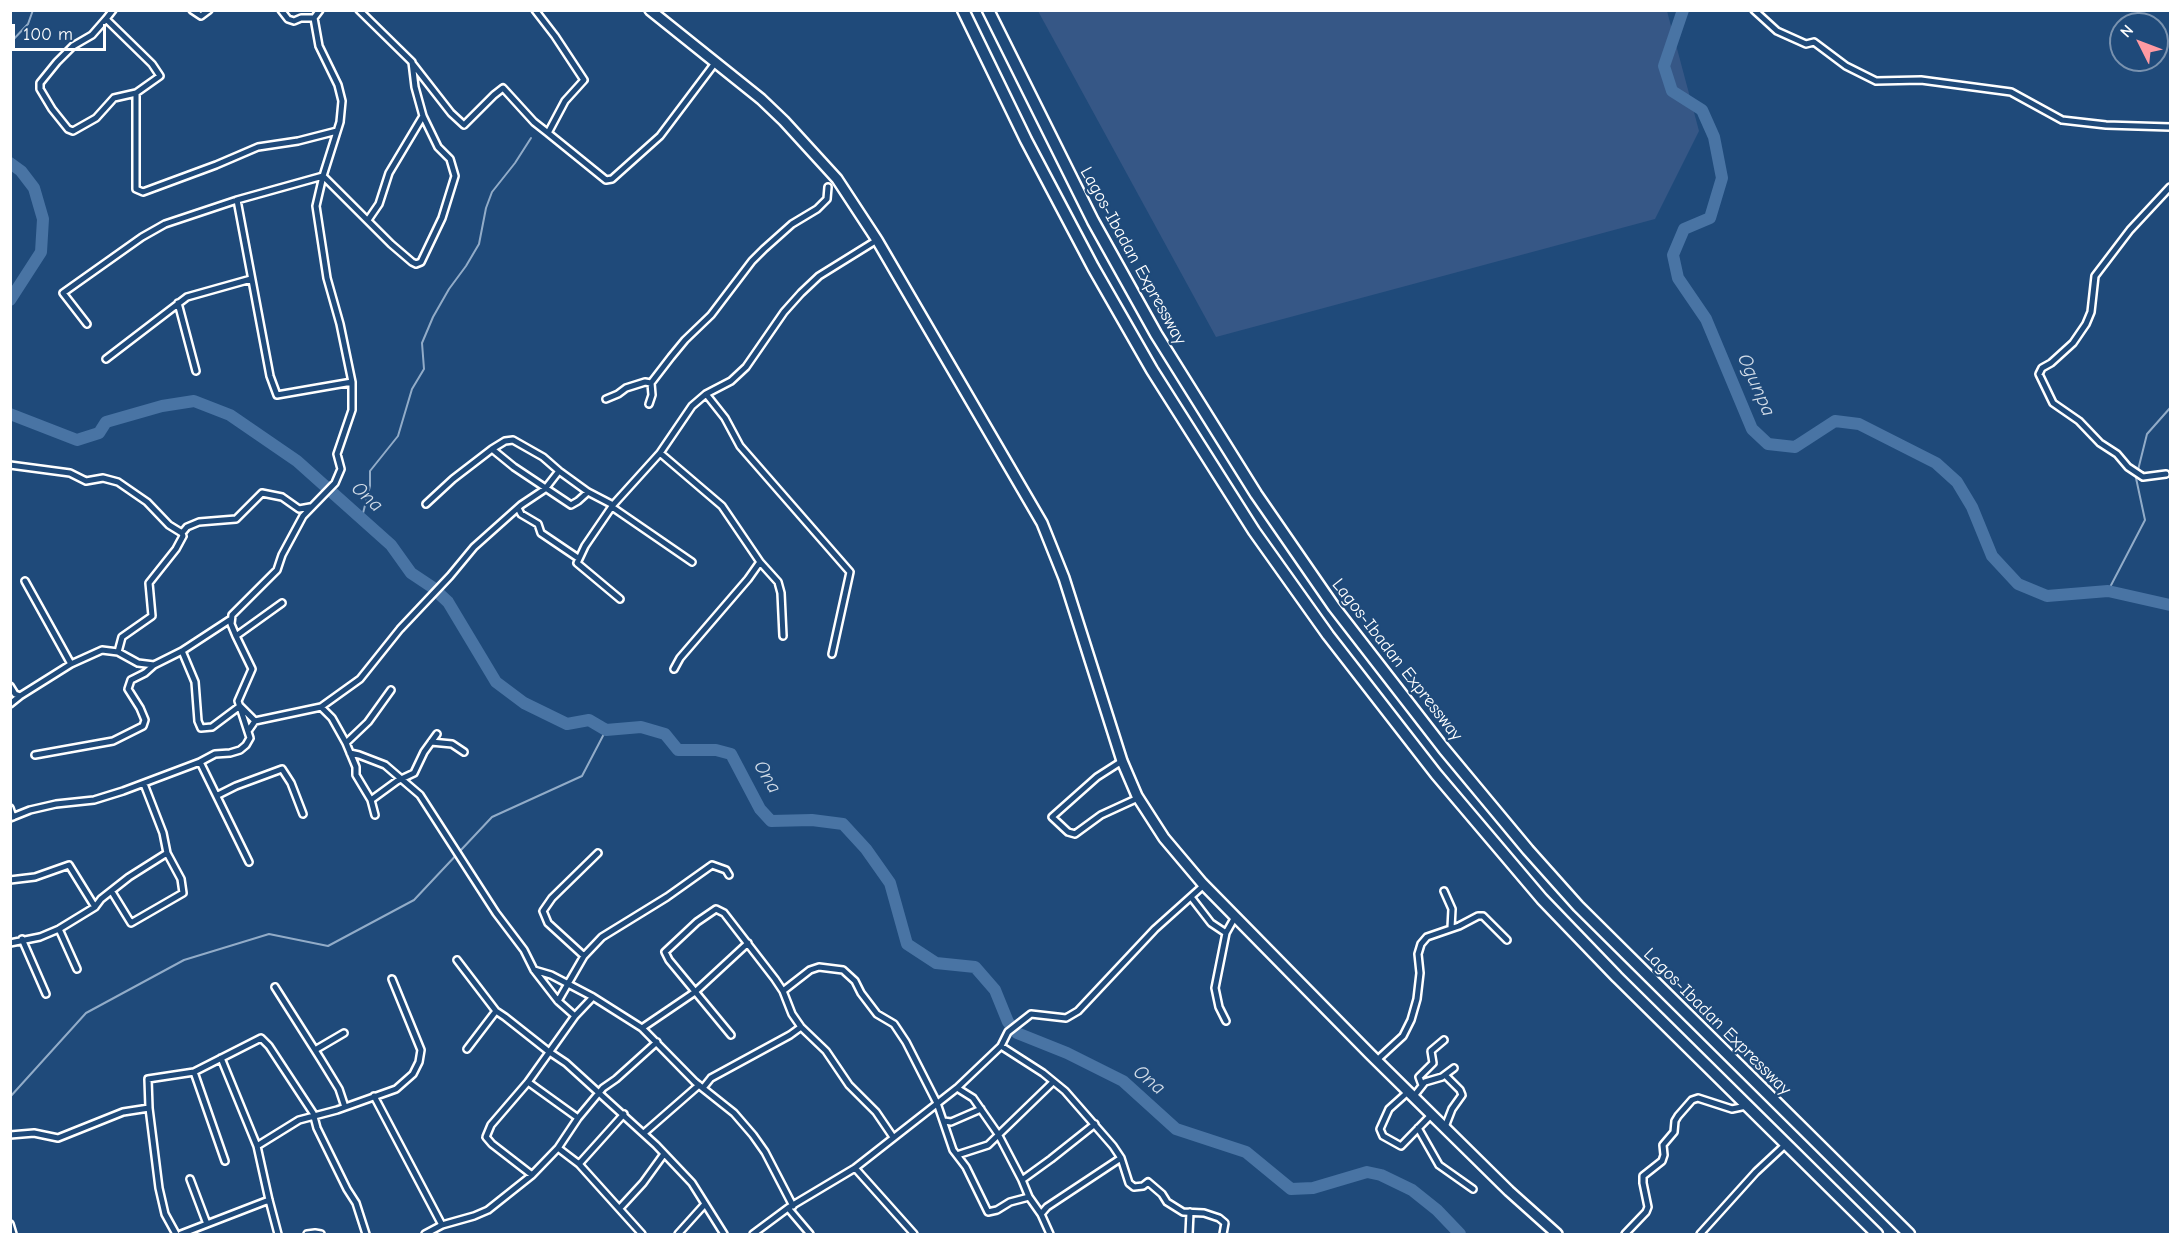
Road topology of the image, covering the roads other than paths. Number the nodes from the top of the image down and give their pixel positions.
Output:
1 (113, 10) edge
2 (192, 10) edge
3 (209, 10) edge
4 (281, 10) edge
5 (320, 10) edge
6 (359, 10) edge
7 (534, 10) edge
8 (650, 10) edge
9 (963, 10) edge
10 (988, 10) edge
11 (1754, 10) edge
12 (314, 18) junction
13 (106, 19) junction
14 (412, 62) junction
15 (715, 63) junction
16 (136, 93) junction
17 (423, 116) junction
18 (2170, 127) edge
19 (337, 131) junction
20 (548, 133) junction
21 (323, 176) junction
22 (828, 187) dead end
23 (2170, 187) edge
24 (237, 200) junction
25 (368, 220) junction
26 (877, 240) junction
27 (252, 279) junction
28 (178, 303) junction
29 (87, 324) dead end
30 (106, 359) dead end
31 (196, 370) dead end
32 (352, 382) junction
33 (651, 383) junction
34 (706, 394) junction
35 (606, 399) dead end
36 (649, 404) dead end
37 (492, 449) junction
38 (660, 453) junction
39 (10, 465) edge
40 (559, 471) junction
41 (2166, 474) dead end
42 (545, 489) junction
43 (588, 492) junction
44 (426, 504) dead end
45 (612, 506) junction
46 (310, 507) junction
47 (518, 508) junction
48 (182, 533) junction
49 (578, 558) junction
50 (692, 562) dead end
51 (760, 562) junction
52 (25, 581) dead end
53 (620, 599) dead end
54 (282, 603) dead end
55 (231, 619) junction
56 (236, 636) junction
57 (783, 636) dead end
58 (182, 651) junction
59 (118, 652) junction
60 (832, 654) dead end
61 (70, 664) junction
62 (154, 665) junction
63 (674, 669) dead end
64 (10, 686) edge
65 (391, 690) dead end
66 (20, 696) junction
67 (10, 704) edge
68 (240, 706) junction
69 (321, 707) junction
70 (255, 721) junction
71 (248, 731) junction
72 (437, 734) dead end
73 (431, 742) junction
74 (346, 743) junction
75 (464, 752) dead end
76 (350, 753) junction
77 (35, 755) dead end
78 (1122, 760) junction
79 (200, 762) junction
80 (401, 780) junction
81 (144, 784) junction
82 (218, 795) junction
83 (1138, 798) junction
84 (371, 800) junction
85 (10, 808) edge
86 (303, 814) dead end
87 (375, 815) dead end
88 (12, 818) edge
89 (167, 853) junction
90 (598, 853) dead end
91 (249, 862) dead end
92 (729, 875) dead end
93 (10, 880) edge
94 (1204, 885) junction
95 (1444, 891) dead end
96 (112, 892) junction
97 (1191, 897) junction
98 (95, 907) junction
99 (1235, 917) junction
100 (1452, 928) junction
101 (59, 929) junction
102 (1226, 933) junction
103 (22, 939) junction
104 (1507, 940) dead end
105 (10, 943) edge
106 (748, 943) junction
107 (584, 956) junction
108 (457, 960) dead end
109 (76, 969) dead end
110 (534, 970) junction
111 (392, 980) dead end
112 (568, 983) junction
113 (275, 987) dead end
114 (695, 992) junction
115 (783, 992) junction
116 (46, 994) dead end
117 (593, 997) junction
118 (558, 1001) junction
119 (496, 1011) junction
120 (575, 1016) junction
121 (1226, 1021) dead end
122 (801, 1027) junction
123 (642, 1028) junction
124 (344, 1033) dead end
125 (731, 1035) dead end
126 (1444, 1041) dead end
127 (657, 1042) junction
128 (1001, 1046) junction
129 (466, 1049) dead end
130 (315, 1050) junction
131 (548, 1052) junction
132 (221, 1058) junction
133 (1377, 1060) junction
134 (1454, 1068) dead end
135 (194, 1072) junction
136 (1445, 1075) junction
137 (528, 1082) junction
138 (1053, 1082) junction
139 (1422, 1085) junction
140 (701, 1087) junction
141 (957, 1088) junction
142 (599, 1092) junction
143 (1411, 1094) junction
144 (374, 1096) junction
145 (937, 1103) junction
146 (1747, 1105) junction
147 (345, 1107) junction
148 (149, 1108) junction
149 (981, 1110) junction
150 (624, 1114) junction
151 (1432, 1114) junction
152 (314, 1116) junction
153 (578, 1118) junction
154 (944, 1122) junction
155 (1095, 1124) junction
156 (1445, 1127) junction
157 (1418, 1128) junction
158 (644, 1133) junction
159 (999, 1134) junction
160 (10, 1135) edge
161 (893, 1137) junction
162 (1786, 1144) junction
163 (257, 1146) junction
164 (558, 1148) junction
165 (664, 1154) junction
166 (957, 1155) junction
167 (1121, 1158) junction
168 (225, 1161) dead end
169 (579, 1164) junction
170 (855, 1168) junction
171 (532, 1175) junction
172 (190, 1179) dead end
173 (1022, 1180) junction
174 (1473, 1189) dead end
175 (1029, 1197) junction
176 (268, 1200) junction
177 (705, 1204) junction
178 (790, 1207) junction
179 (620, 1208) junction
180 (1190, 1212) junction
181 (1041, 1214) junction
182 (10, 1224) edge
183 (207, 1224) junction
184 (442, 1224) junction
185 (13, 1234) edge
186 (176, 1234) edge
187 (181, 1234) edge
188 (278, 1234) edge
189 (307, 1234) edge
190 (321, 1234) edge
191 (366, 1234) edge
192 (429, 1234) edge
193 (642, 1234) edge
194 (678, 1234) edge
195 (724, 1234) edge
196 (753, 1234) edge
197 (810, 1234) edge
198 (914, 1234) edge
199 (1050, 1234) edge
200 (1189, 1234) edge
201 (1223, 1234) edge
202 (1557, 1234) edge
203 (1625, 1234) edge
204 (1700, 1234) edge
205 (1877, 1234) edge
206 (1909, 1234) edge

1 - 13 street
2 - 3 street
4 - 12 street
5 - 12 street
6 - 14 street
7 - 20 street
8 - 15 highway
9 - 146 highway, Lagos-Ibadan Expressway
10 - 206 highway, Lagos-Ibadan Expressway
11 - 18 street
12 - 19 street
13 - 16 street
13 - 16 street
14 - 17 street
14 - 20 street
15 - 20 street
15 - 26 highway
16 - 19 street
17 - 25 street
17 - 25 street
19 - 21 street
21 - 24 street
21 - 25 street
21 - 32 street
22 - 33 street
23 - 41 street
24 - 27 street
24 - 29 street
26 - 34 street
26 - 78 highway
27 - 28 street
27 - 32 street
28 - 30 street
28 - 31 street
32 - 46 street
33 - 35 street
33 - 36 street
34 - 38 street
34 - 60 street
37 - 40 street
37 - 42 street
37 - 44 street
38 - 45 street
38 - 51 street
39 - 48 street
40 - 42 street
40 - 43 street
42 - 43 street
42 - 47 street
43 - 45 street
45 - 49 street
45 - 50 street
46 - 48 street
46 - 55 street
47 - 49 street
47 - 69 street
48 - 59 street
49 - 53 street
51 - 57 street
51 - 63 street
52 - 61 street
54 - 56 street
55 - 56 street
55 - 58 street
56 - 68 street
58 - 62 street
58 - 68 street
59 - 61 street
59 - 62 street
61 - 66 street
62 - 77 street
64 - 66 street
65 - 74 street
66 - 67 street
68 - 70 street
68 - 71 street
69 - 70 street
69 - 74 street
70 - 71 street
71 - 79 street
72 - 73 street
73 - 75 street
73 - 80 street
74 - 76 street
76 - 80 street
76 - 84 street
78 - 83 highway
78 - 83 street
79 - 81 street
79 - 82 street
80 - 84 street
80 - 110 street
81 - 88 street
81 - 89 street
82 - 86 street
82 - 91 street
83 - 94 highway
84 - 87 street
85 - 88 street
89 - 96 street
89 - 96 street
90 - 107 street
92 - 107 street
93 - 98 street
94 - 97 street
94 - 99 highway
95 - 100 street
96 - 98 street
97 - 102 street
97 - 128 street
98 - 101 street
99 - 102 street
99 - 133 highway
100 - 104 street
100 - 133 street
101 - 103 street
101 - 109 street
102 - 121 street
103 - 105 street
103 - 116 street
106 - 114 street
106 - 114 street
106 - 115 street
107 - 112 street
108 - 119 street
110 - 112 street
110 - 118 street
111 - 144 street
112 - 117 street
112 - 118 street
113 - 130 street
114 - 123 street
114 - 125 street
115 - 122 street
115 - 145 street
117 - 120 street
117 - 123 street
118 - 120 street
119 - 129 street
119 - 131 street
120 - 131 street
122 - 140 street
122 - 161 street
123 - 127 street
124 - 130 street
126 - 139 street
127 - 140 street
127 - 142 street
128 - 138 street
128 - 141 street
130 - 147 street
131 - 137 street
131 - 142 street
132 - 135 street
132 - 152 street
132 - 163 street
133 - 143 highway
134 - 136 street
135 - 148 street
135 - 168 street
136 - 139 street
136 - 156 street
137 - 153 street
137 - 171 street
138 - 155 street
138 - 159 street
139 - 143 street
140 - 158 street
140 - 178 street
141 - 145 street
141 - 149 street
142 - 150 street
142 - 153 street
143 - 151 highway
143 - 157 street
144 - 147 street
144 - 184 street
145 - 154 street
145 - 161 street
146 - 162 highway, Lagos-Ibadan Expressway
146 - 203 street
147 - 152 street
148 - 160 street
148 - 186 street
149 - 154 street
149 - 159 street
150 - 158 street
150 - 169 street
151 - 156 highway
151 - 157 street
152 - 163 street
152 - 191 street
153 - 164 street
154 - 166 street
155 - 167 street
155 - 173 street
156 - 202 highway
157 - 174 street
158 - 165 street
159 - 166 street
159 - 173 street
161 - 170 street
162 - 204 street
162 - 205 highway, Lagos-Ibadan Expressway
163 - 176 street
164 - 169 street
164 - 171 street
165 - 177 street
165 - 179 street
166 - 175 street
167 - 180 street
167 - 181 street
169 - 179 street
170 - 178 street
170 - 198 street
171 - 184 street
172 - 183 street
173 - 175 street
175 - 181 street
176 - 183 street
176 - 188 street
177 - 194 street
177 - 195 street
178 - 196 street
178 - 197 street
179 - 193 street
180 - 200 street
180 - 201 street
181 - 199 street
182 - 185 street
183 - 187 street
184 - 192 street
189 - 190 street

